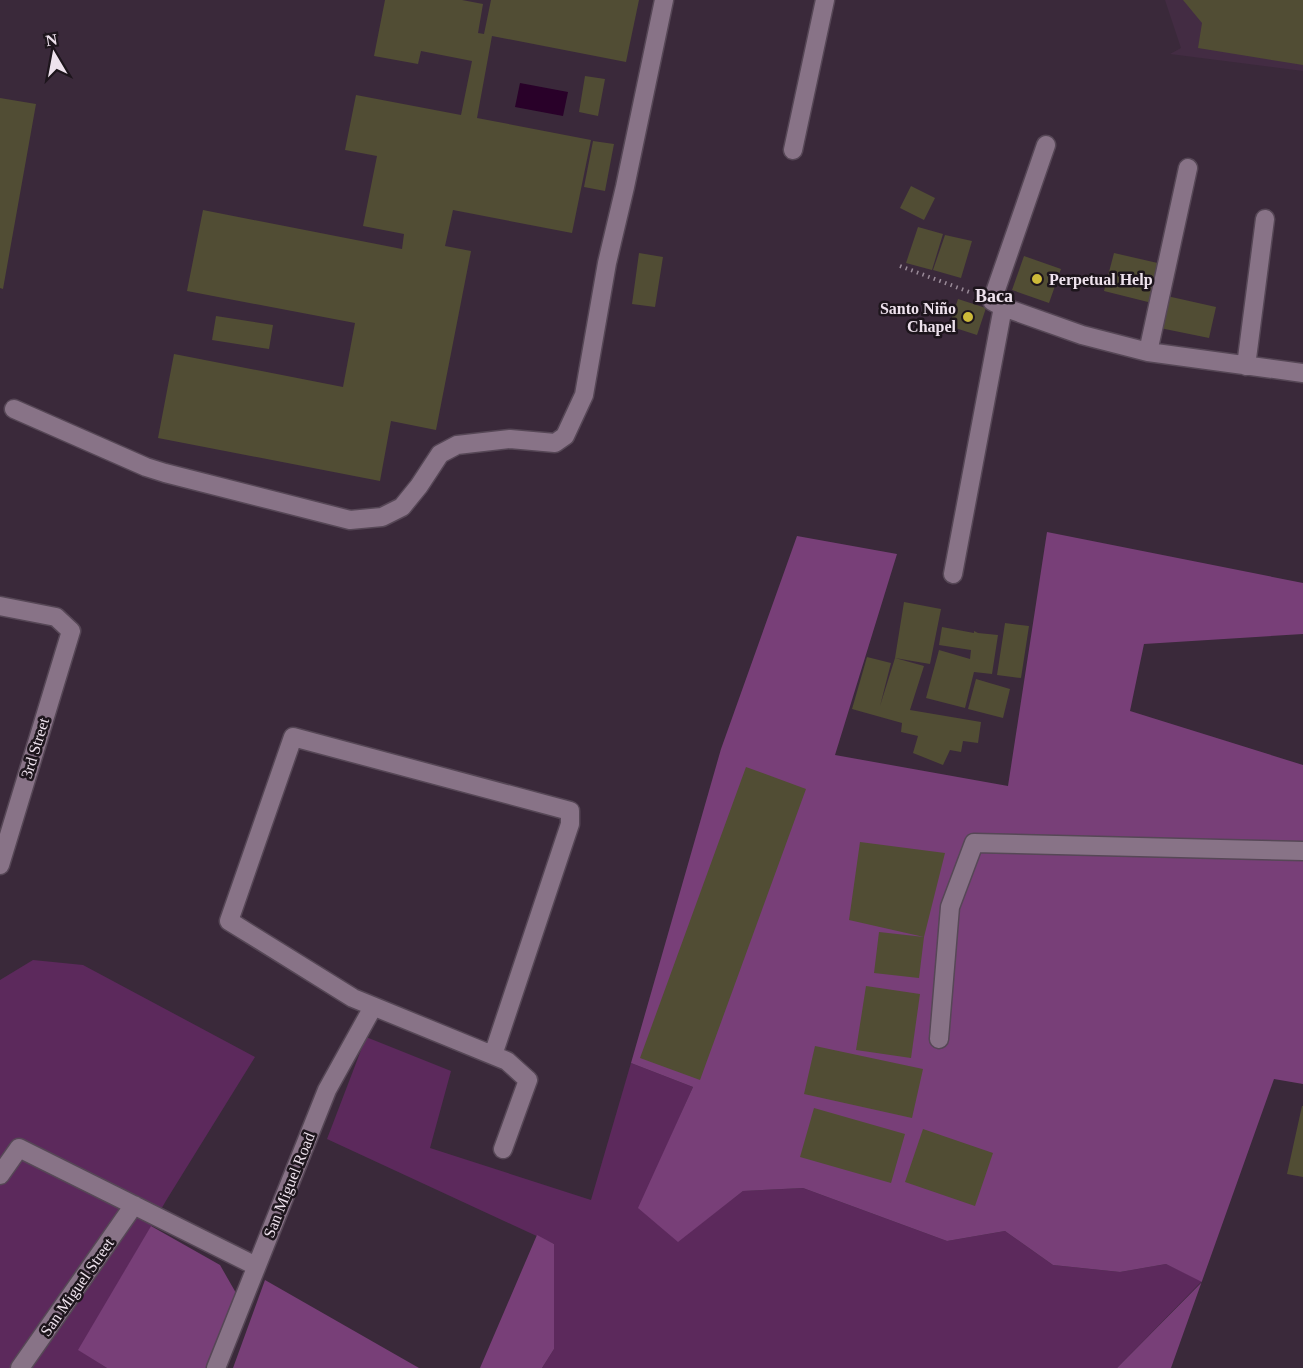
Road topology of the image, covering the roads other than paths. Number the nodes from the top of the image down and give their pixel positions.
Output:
1 (664, 0) edge
2 (825, 0) edge
3 (1046, 145) dead end
4 (793, 150) dead end
5 (1188, 168) dead end
6 (1265, 219) dead end
7 (997, 304) junction
8 (1148, 352) junction
9 (1246, 366) junction
10 (1303, 373) edge
11 (14, 409) dead end
12 (953, 574) dead end
13 (0, 606) edge
14 (1303, 851) edge
15 (0, 865) edge
16 (373, 1007) junction
17 (939, 1039) dead end
18 (493, 1055) junction
19 (503, 1149) dead end
20 (0, 1175) edge
21 (134, 1205) junction
22 (256, 1266) junction
23 (20, 1368) edge
24 (216, 1368) edge

1 - 11 street
2 - 4 street
3 - 7 street
5 - 8 street
6 - 9 street
7 - 8 street
7 - 12 street
8 - 9 street
9 - 10 street
13 - 15 street, 3rd Street
14 - 17 street
16 - 18 street
16 - 18 street
16 - 22 street, San Miguel Road
18 - 19 street
20 - 21 street
21 - 22 street
21 - 23 street, San Miguel Street
22 - 24 street, San Miguel Road

